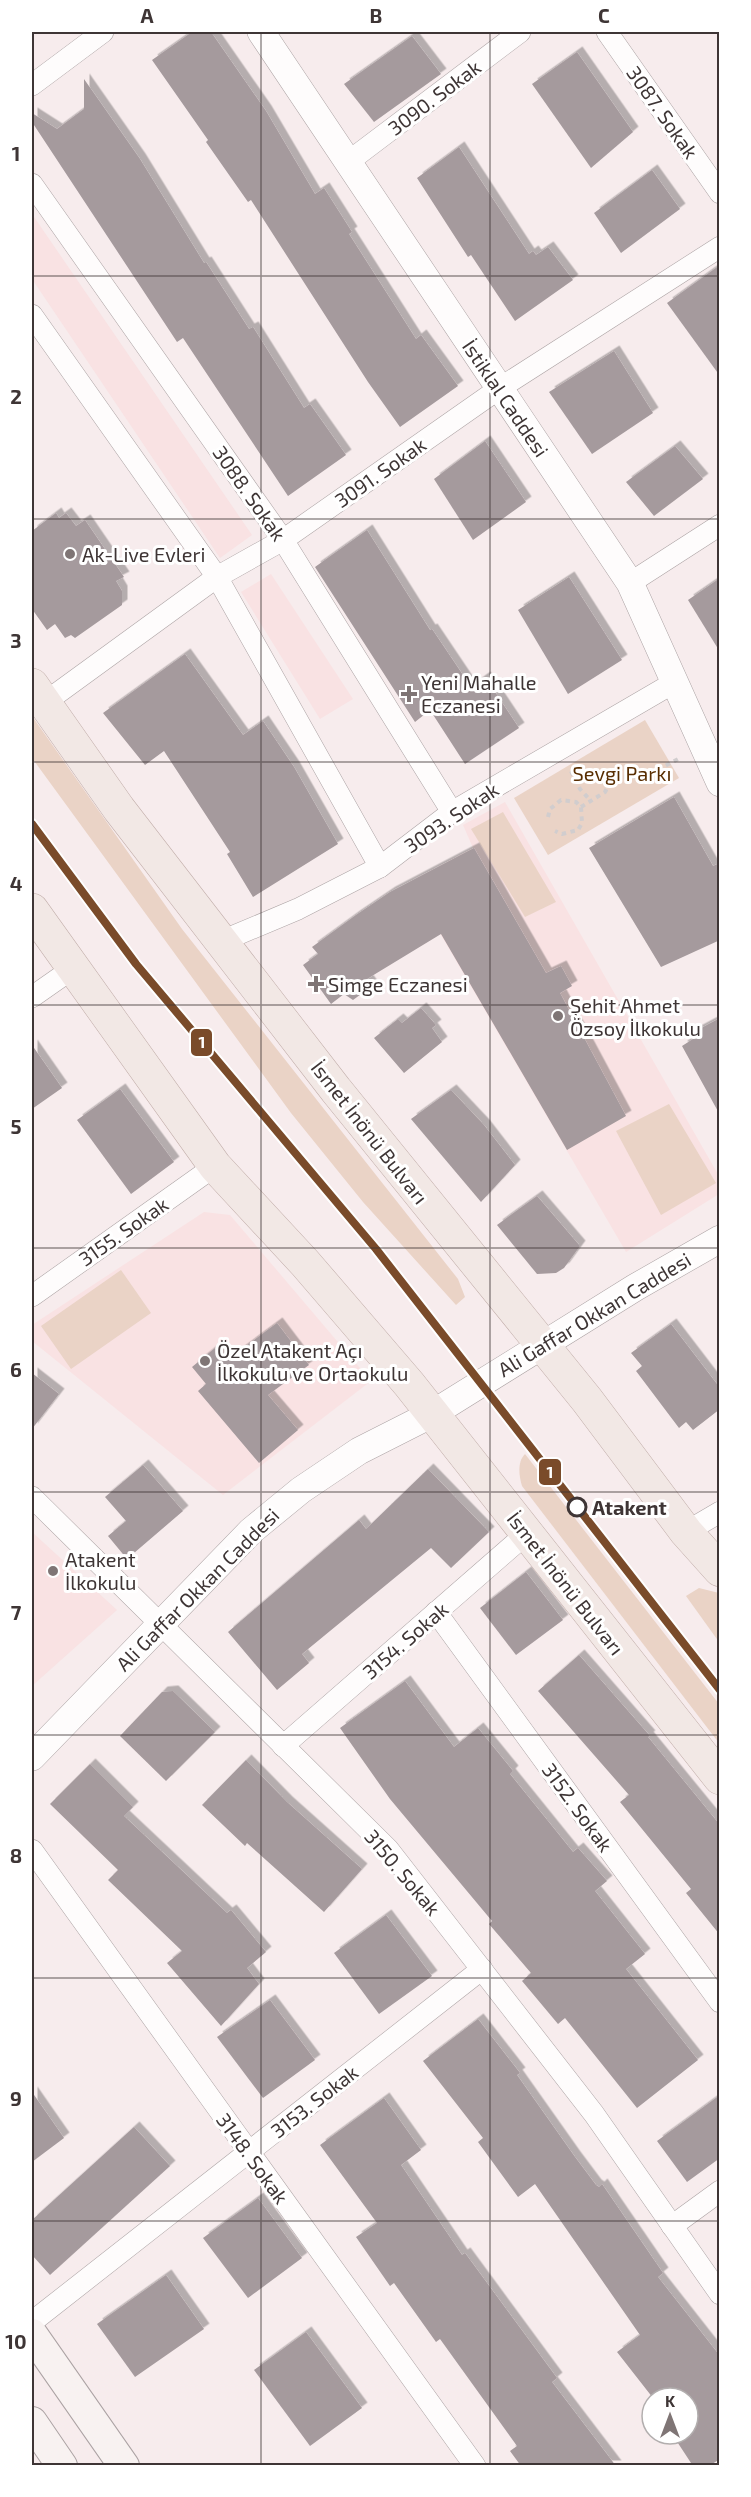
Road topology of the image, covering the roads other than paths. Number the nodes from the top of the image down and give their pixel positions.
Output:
1 (103, 32) edge
2 (261, 32) edge
3 (520, 32) edge
4 (608, 32) edge
5 (32, 85) edge
6 (348, 162) junction
7 (32, 184) edge
8 (720, 193) edge
9 (720, 247) edge
10 (32, 315) edge
11 (500, 388) junction
12 (720, 525) edge
13 (283, 540) junction
14 (217, 577) junction
15 (630, 583) junction
16 (675, 682) junction
17 (38, 694) edge
18 (720, 783) edge
19 (452, 812) junction
20 (380, 867) junction
21 (32, 910) edge
22 (222, 941) junction
23 (72, 969) junction
24 (32, 997) edge
25 (215, 1166) junction
26 (720, 1239) edge
27 (32, 1296) edge
28 (542, 1344) junction
29 (432, 1413) junction
30 (32, 1497) edge
31 (720, 1512) edge
32 (686, 1532) junction
33 (526, 1534) junction
34 (720, 1570) edge
35 (436, 1612) junction
36 (159, 1624) junction
37 (283, 1746) junction
38 (32, 1757) edge
39 (720, 1778) edge
40 (32, 1850) edge
41 (482, 1969) junction
42 (720, 2002) edge
43 (249, 2152) junction
44 (720, 2191) edge
45 (672, 2226) junction
46 (720, 2294) edge
47 (32, 2322) edge
48 (32, 2334) edge
49 (32, 2422) edge
50 (62, 2466) edge
51 (124, 2466) edge
52 (475, 2466) edge

1 - 5 street
2 - 6 street, İstiklal Caddesi
3 - 6 street, 3090. Sokak
4 - 8 street, 3087. Sokak
6 - 11 street, İstiklal Caddesi
7 - 13 street, 3088. Sokak
9 - 11 street, 3091. Sokak
10 - 14 street
11 - 13 street, 3091. Sokak
11 - 15 street, İstiklal Caddesi
12 - 15 street
13 - 14 street, 3091. Sokak
13 - 19 street, 3088. Sokak
14 - 17 street, 3091. Sokak
14 - 20 street
15 - 16 street, İstiklal Caddesi
16 - 18 street, İstiklal Caddesi
16 - 19 street, 3093. Sokak
17 - 22 main road, İsmet İnönü Bulvarı
19 - 20 street, 3093. Sokak
20 - 22 street, 3093. Sokak
21 - 23 main road, İsmet İnönü Bulvarı
22 - 28 main road, İsmet İnönü Bulvarı
23 - 24 street
23 - 25 main road, İsmet İnönü Bulvarı
25 - 27 street, 3155. Sokak
25 - 29 main road, İsmet İnönü Bulvarı
26 - 28 street, Ali Gaffar Okkan Caddesi
28 - 29 street, Ali Gaffar Okkan Caddesi
28 - 32 main road, İsmet İnönü Bulvarı
29 - 33 main road, İsmet İnönü Bulvarı
29 - 36 street, Ali Gaffar Okkan Caddesi
30 - 36 street, 3150. Sokak
31 - 32 street
32 - 34 main road, İsmet İnönü Bulvarı
33 - 35 street, 3154. Sokak
33 - 39 main road, İsmet İnönü Bulvarı
35 - 37 street, 3154. Sokak
35 - 42 street, 3152. Sokak
36 - 37 street, 3150. Sokak
36 - 38 street, Ali Gaffar Okkan Caddesi
37 - 41 street, 3150. Sokak
40 - 43 street, 3148. Sokak
41 - 43 street, 3153. Sokak
41 - 45 street, 3150. Sokak
43 - 47 street, 3153. Sokak
43 - 52 street, 3148. Sokak
44 - 45 street
45 - 46 street, 3150. Sokak
48 - 51 main road
49 - 50 main road

